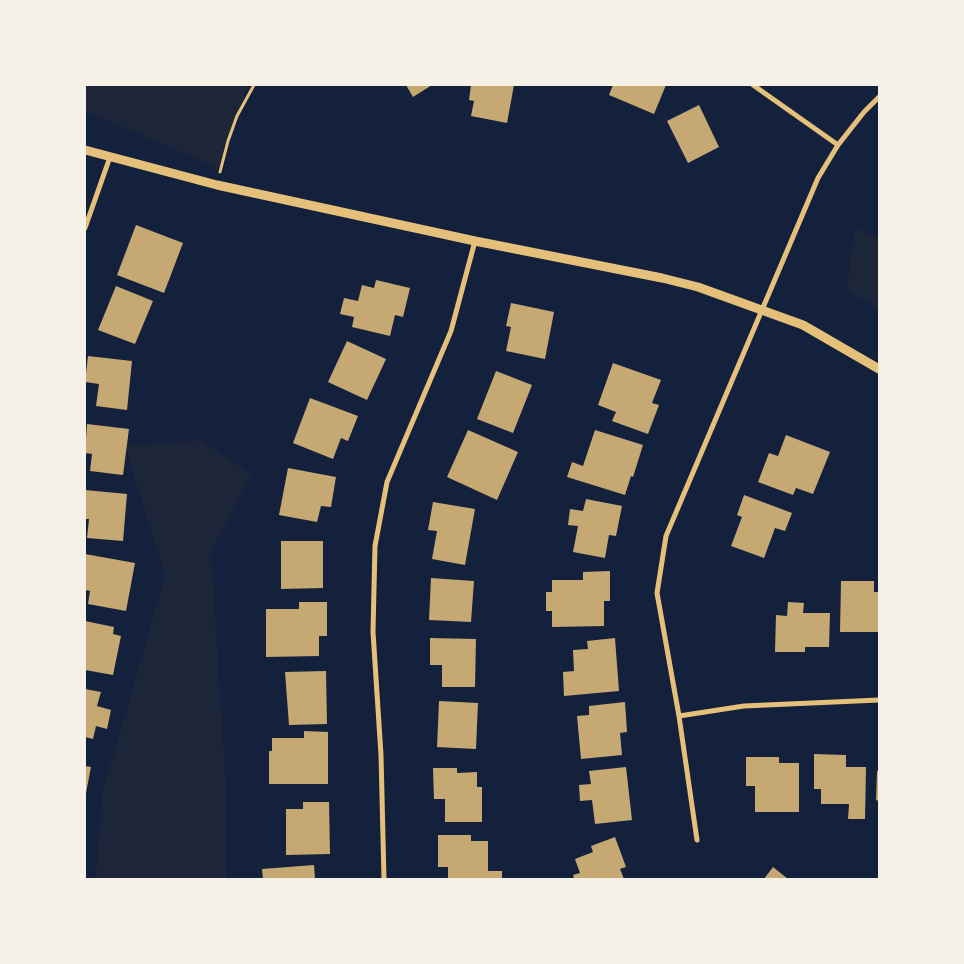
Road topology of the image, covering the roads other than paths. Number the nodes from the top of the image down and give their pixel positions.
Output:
1 (753, 85) edge
2 (879, 97) edge
3 (838, 145) junction
4 (85, 150) edge
5 (110, 157) junction
6 (85, 228) edge
7 (474, 241) junction
8 (763, 310) junction
9 (879, 369) edge
10 (879, 700) edge
11 (679, 716) junction
12 (697, 840) dead end
13 (384, 879) edge

1 - 3 street
2 - 3 street
3 - 8 street
4 - 5 street
5 - 6 street
5 - 7 street
7 - 8 street
7 - 13 street
8 - 9 street
8 - 11 street
10 - 11 street
11 - 12 street

